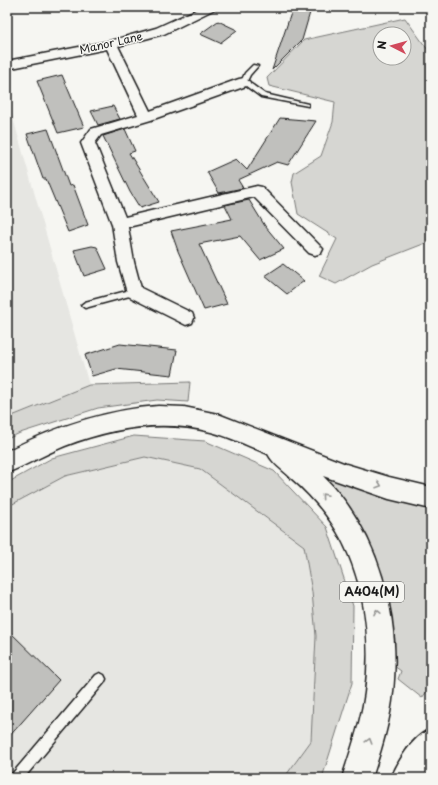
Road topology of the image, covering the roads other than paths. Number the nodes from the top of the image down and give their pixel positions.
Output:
1 (211, 7) edge
2 (111, 44) junction
3 (7, 65) edge
4 (255, 66) dead end
5 (244, 82) junction
6 (306, 105) dead end
7 (146, 117) junction
8 (120, 224) junction
9 (315, 250) dead end
10 (134, 292) junction
11 (85, 305) dead end
12 (186, 318) dead end
13 (264, 442) junction
14 (7, 462) edge
15 (431, 498) edge
16 (100, 679) dead end
17 (431, 743) edge
18 (16, 778) edge
19 (357, 778) edge
20 (406, 778) edge

1 - 2 street, Manor Lane
2 - 3 street, Manor Lane
2 - 7 street
4 - 5 lane
5 - 6 lane
5 - 7 street
7 - 8 street
8 - 9 street
8 - 10 street
10 - 11 lane
10 - 12 street
13 - 14 highway, A404(M)
13 -> 15 highway, A404(M)
19 -> 13 highway, A404(M)
16 - 18 lane
17 - 20 highway

